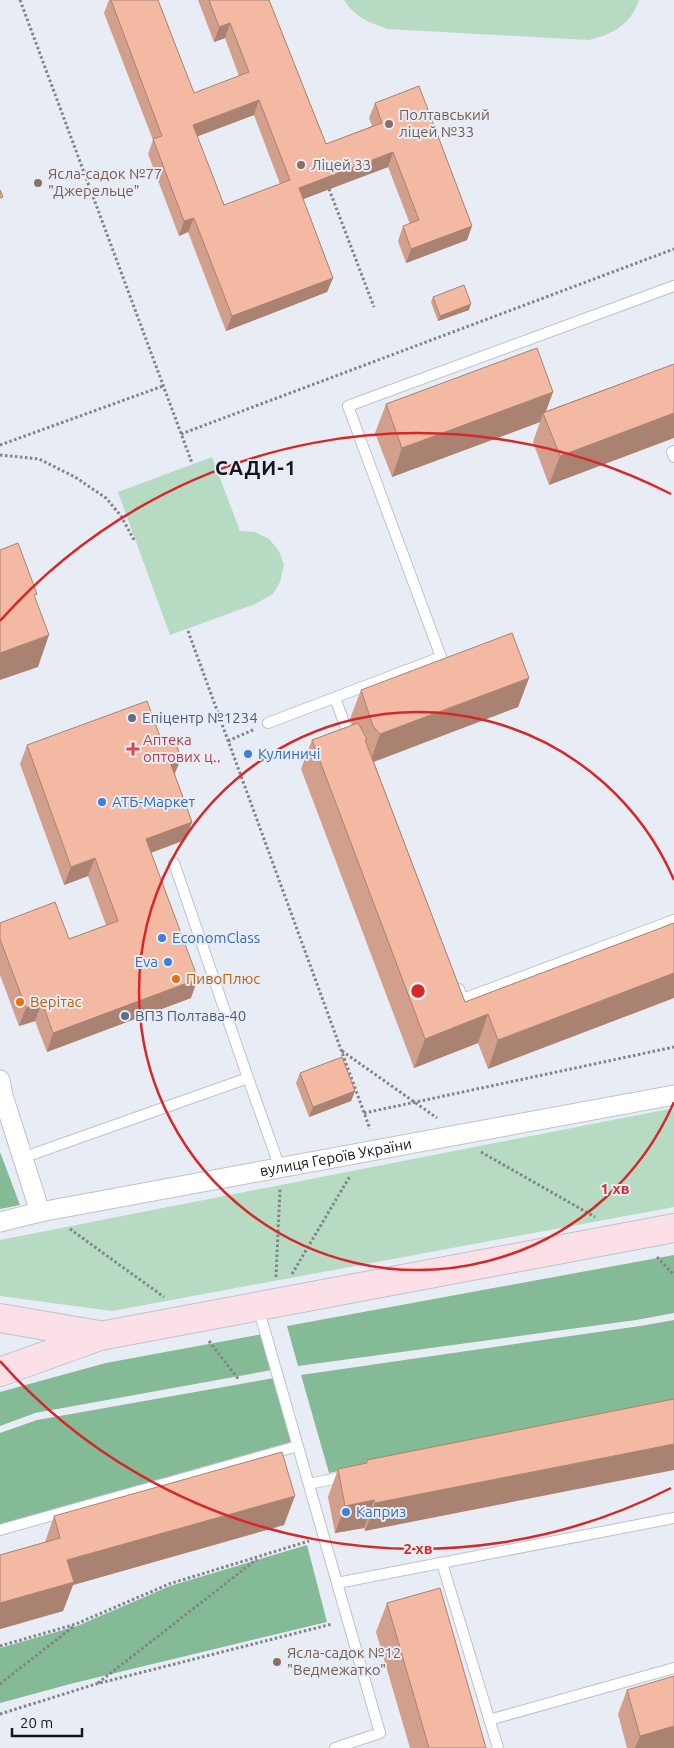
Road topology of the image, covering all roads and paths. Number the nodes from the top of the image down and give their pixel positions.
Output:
1 (20, 0) edge
2 (329, 189) edge
3 (674, 249) edge
4 (674, 286) edge
5 (374, 307) dead end
6 (163, 386) junction
7 (181, 434) junction
8 (0, 445) edge
9 (674, 452) edge
10 (0, 454) edge
11 (674, 457) edge
12 (192, 463) dead end
13 (134, 540) dead end
14 (188, 630) dead end
15 (335, 698) junction
16 (268, 723) joint
17 (228, 741) junction
18 (353, 746) edge
19 (174, 863) dead end
20 (674, 920) edge
21 (456, 981) edge
22 (674, 1047) edge
23 (342, 1052) junction
24 (248, 1078) junction
25 (0, 1080) edge
26 (674, 1095) edge
27 (416, 1102) junction
28 (364, 1113) junction
29 (437, 1118) dead end
30 (364, 1152) junction
31 (481, 1152) dead end
32 (22, 1158) junction
33 (280, 1168) junction
34 (40, 1212) junction
35 (602, 1220) dead end
36 (0, 1222) edge
37 (67, 1227) dead end
38 (674, 1228) edge
39 (658, 1258) dead end
40 (674, 1275) edge
41 (276, 1278) junction
42 (267, 1280) dead end
43 (165, 1299) dead end
44 (258, 1306) junction
45 (0, 1318) edge
46 (192, 1318) junction
47 (100, 1336) junction
48 (0, 1372) edge
49 (239, 1380) dead end
50 (298, 1446) junction
51 (357, 1474) edge
52 (309, 1484) junction
53 (674, 1518) edge
54 (0, 1530) edge
55 (324, 1537) junction
56 (260, 1556) junction
57 (442, 1563) junction
58 (337, 1583) junction
59 (348, 1620) junction
60 (76, 1624) junction
61 (0, 1646) edge
62 (674, 1668) edge
63 (0, 1684) edge
64 (96, 1684) junction
65 (0, 1714) edge
66 (489, 1720) junction
67 (335, 1748) edge
68 (498, 1748) edge

1 - 6 path
2 - 5 path
3 - 7 path
4 - 15 lane
6 - 7 path
6 - 8 path
7 - 12 path
9 - 11 lane
10 - 13 path
14 - 17 path
15 - 16 lane
15 - 18 lane
16 - 17 path
17 - 23 path
19 - 24 lane
20 - 21 lane
22 - 27 path
23 - 27 path
23 - 28 path
24 - 32 lane
24 - 33 lane
25 - 32 street
26 - 30 street, вулиця Героїв України
27 - 28 path
27 - 29 path
28 - 30 path
30 - 33 street, вулиця Героїв України
30 - 41 path
31 - 35 path
32 - 34 street
33 - 34 street, вулиця Героїв України
33 - 41 path
34 - 36 street, вулиця Героїв України
37 - 43 path
38 - 44 main road
39 - 40 path
41 - 42 path
44 - 46 main road
44 - 50 lane
45 - 47 main road
46 - 47 main road
46 - 49 path
47 - 48 main road
50 - 52 lane
50 - 54 lane
51 - 52 lane
52 - 55 lane
53 - 57 lane
55 - 56 path
55 - 58 lane
56 - 60 path
56 - 64 path
57 - 58 lane
57 - 66 lane
58 - 59 lane
59 - 64 path
59 - 67 lane
60 - 61 path
60 - 63 path
62 - 66 lane
64 - 65 path
66 - 68 lane

